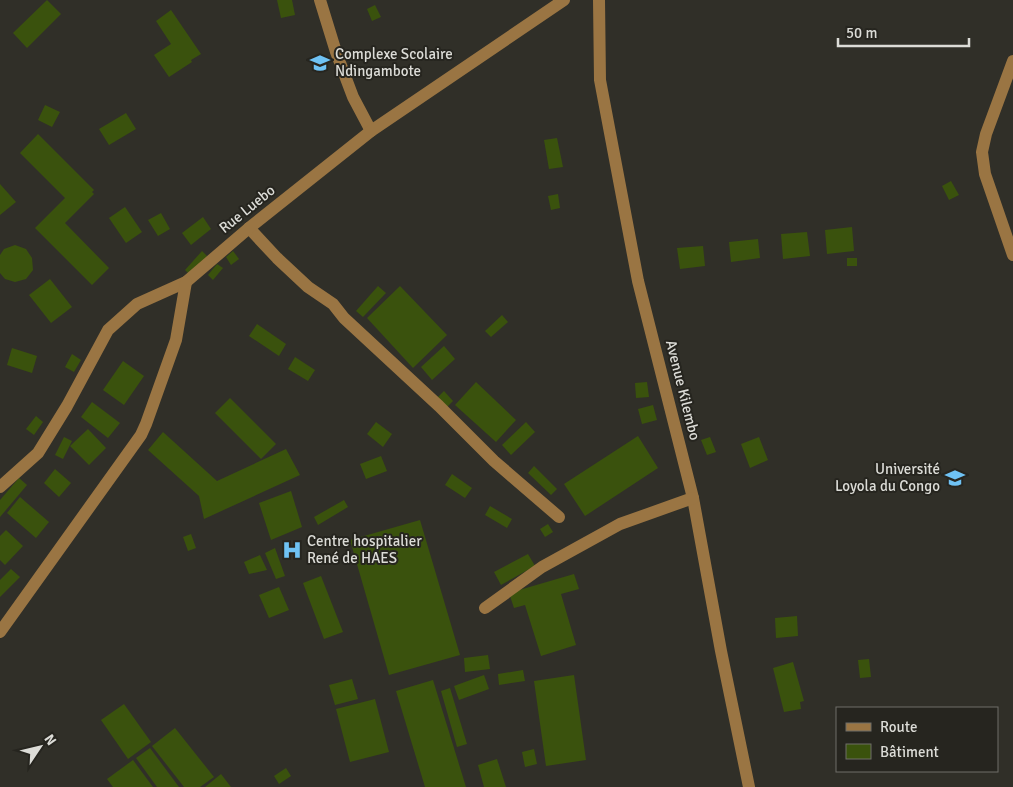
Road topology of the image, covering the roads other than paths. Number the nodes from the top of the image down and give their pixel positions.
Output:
1 (320, 0) edge
2 (564, 0) edge
3 (599, 0) edge
4 (1013, 61) edge
5 (371, 131) junction
6 (249, 228) junction
7 (1013, 255) edge
8 (186, 282) junction
9 (0, 487) edge
10 (693, 498) junction
11 (559, 517) dead end
12 (485, 608) dead end
13 (0, 632) edge
14 (749, 787) edge

1 - 5 street
2 - 5 street, Rue Luebo
3 - 10 street, Avenue Kilembo
4 - 7 street
5 - 6 street, Rue Luebo
6 - 8 street, Rue Luebo
6 - 11 street
8 - 9 street, Rue Luebo
8 - 13 street
10 - 12 street
10 - 14 street, Avenue Kilembo

